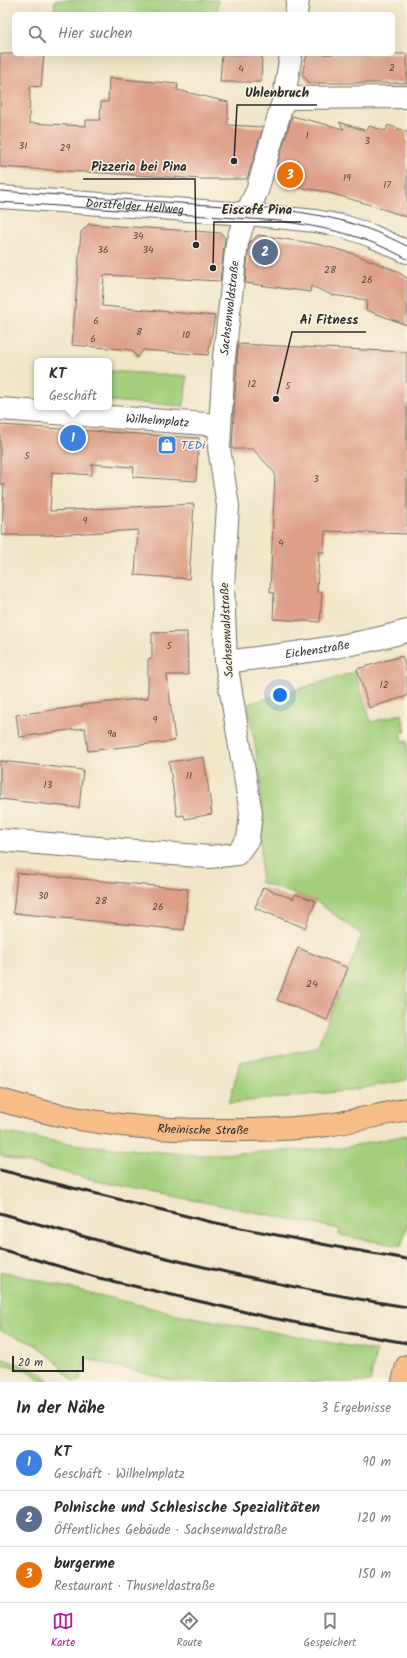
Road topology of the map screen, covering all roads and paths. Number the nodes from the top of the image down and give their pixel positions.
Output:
1 (298, 0) edge
2 (296, 12) edge
3 (290, 56) edge
4 (407, 97) edge
5 (284, 98) junction
6 (0, 197) edge
7 (246, 214) junction
8 (407, 252) edge
9 (0, 409) edge
10 (220, 424) junction
11 (407, 631) edge
12 (226, 662) junction
13 (0, 840) edge
14 (0, 1100) edge
15 (399, 1111) edge
16 (407, 1366) edge
17 (403, 1382) edge

1 - 2 street
3 - 5 street, Sachsenwaldstraße
4 - 5 street
5 - 7 street, Sachsenwaldstraße
6 - 7 street, Dorstfelder Hellweg
7 - 8 street, Dorstfelder Hellweg
7 - 10 street, Sachsenwaldstraße
9 - 10 street, Wilhelmplatz
10 - 12 street, Sachsenwaldstraße
11 - 12 street, Eichenstraße
12 - 13 street, Sachsenwaldstraße
14 - 15 main road, Rheinische Straße
16 - 17 main road

